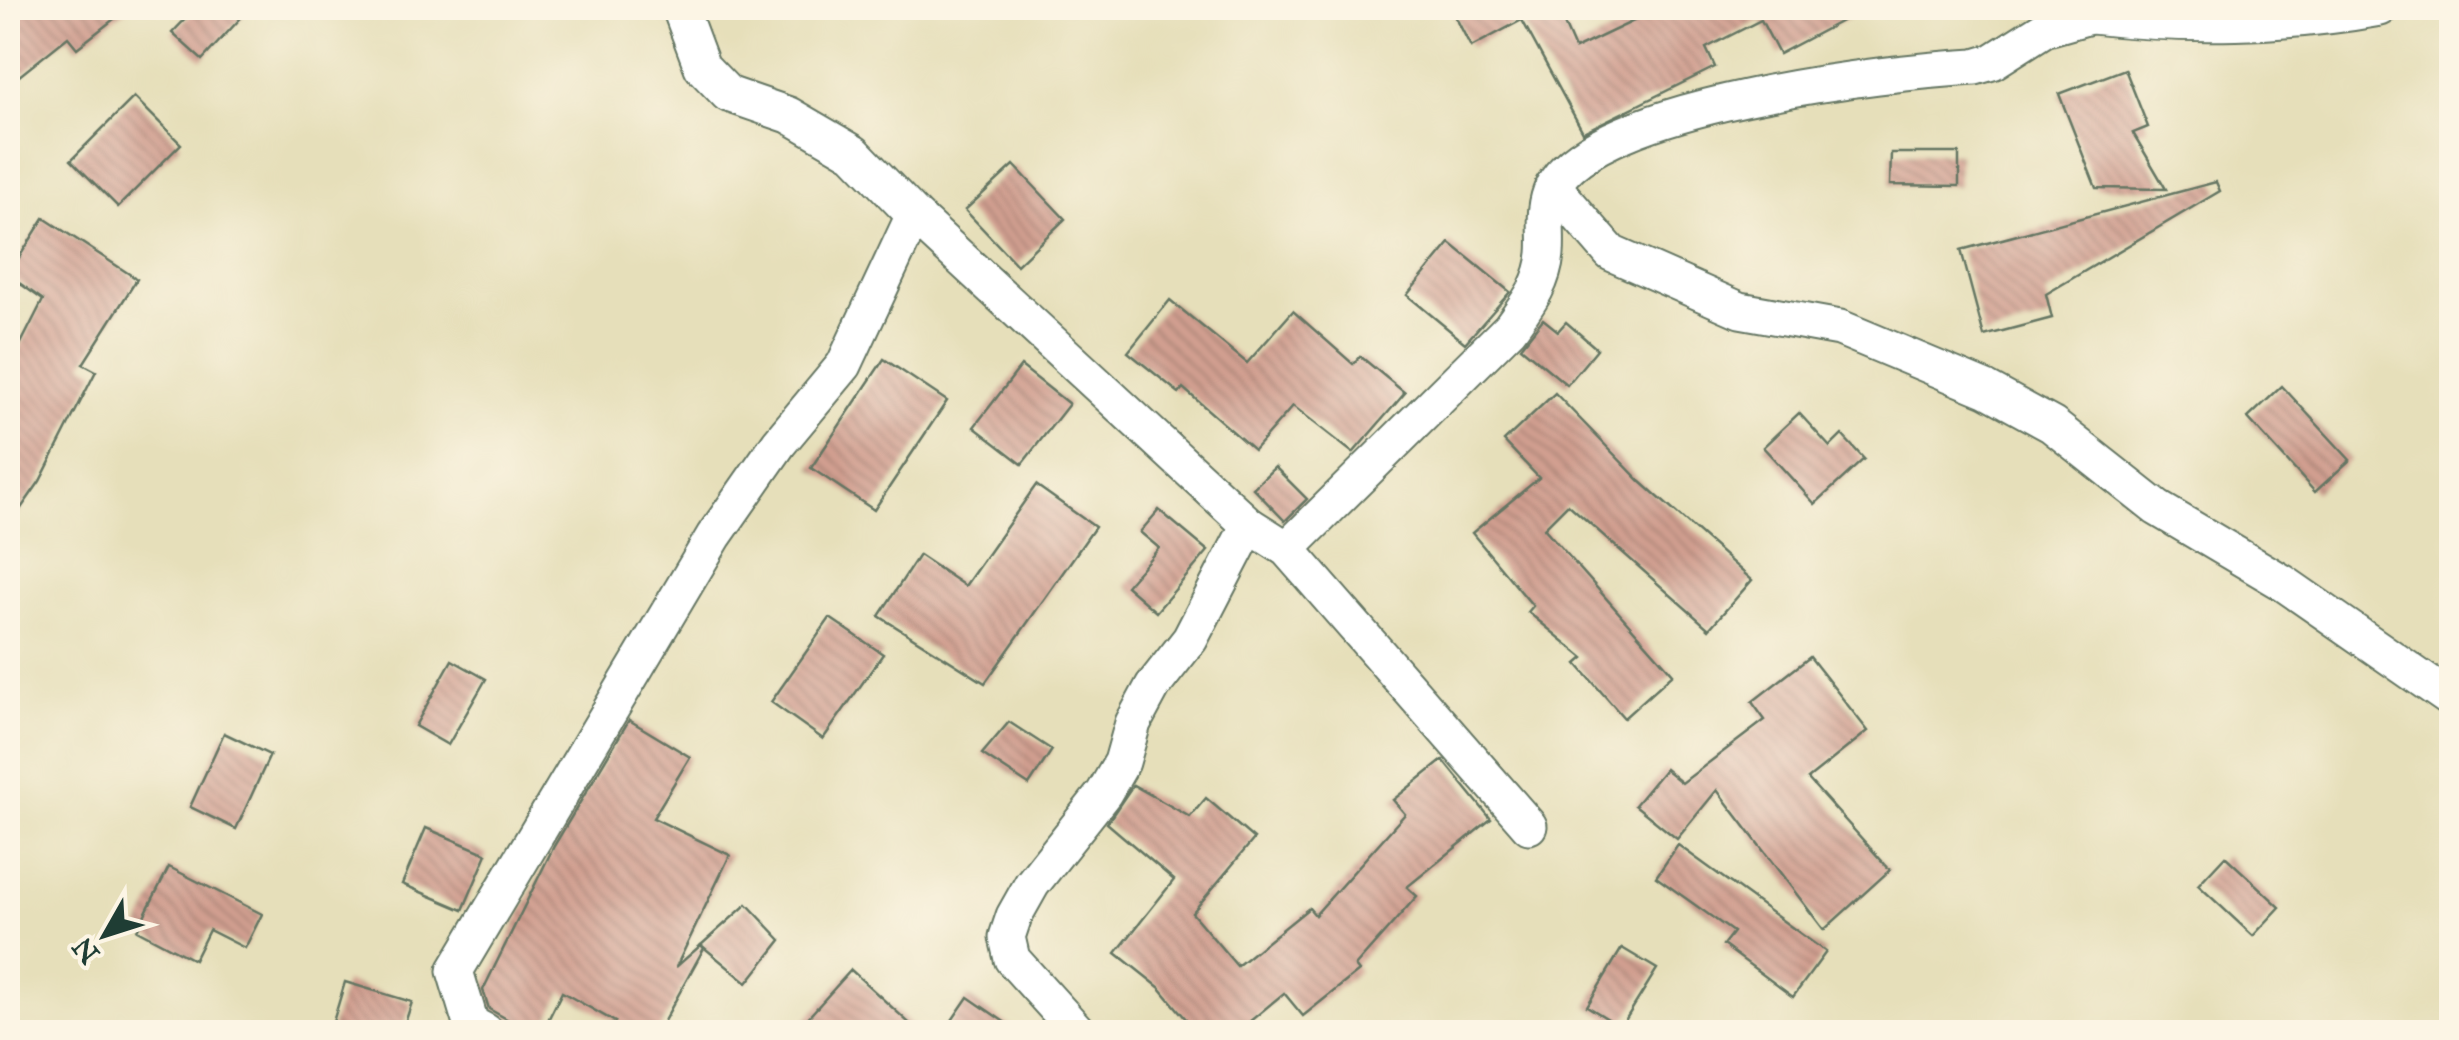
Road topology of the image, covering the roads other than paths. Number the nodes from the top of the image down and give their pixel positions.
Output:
1 (680, 8) edge
2 (2380, 8) edge
3 (2105, 12) edge
4 (1553, 186) junction
5 (914, 215) junction
6 (1249, 525) junction
7 (1288, 549) junction
8 (2452, 700) edge
9 (1529, 826) dead end
10 (486, 1032) edge
11 (1078, 1032) edge

1 - 5 street
2 - 3 street
3 - 4 street
4 - 7 street
4 - 8 street
5 - 6 street
5 - 10 street
6 - 7 street
6 - 11 street
7 - 9 street

